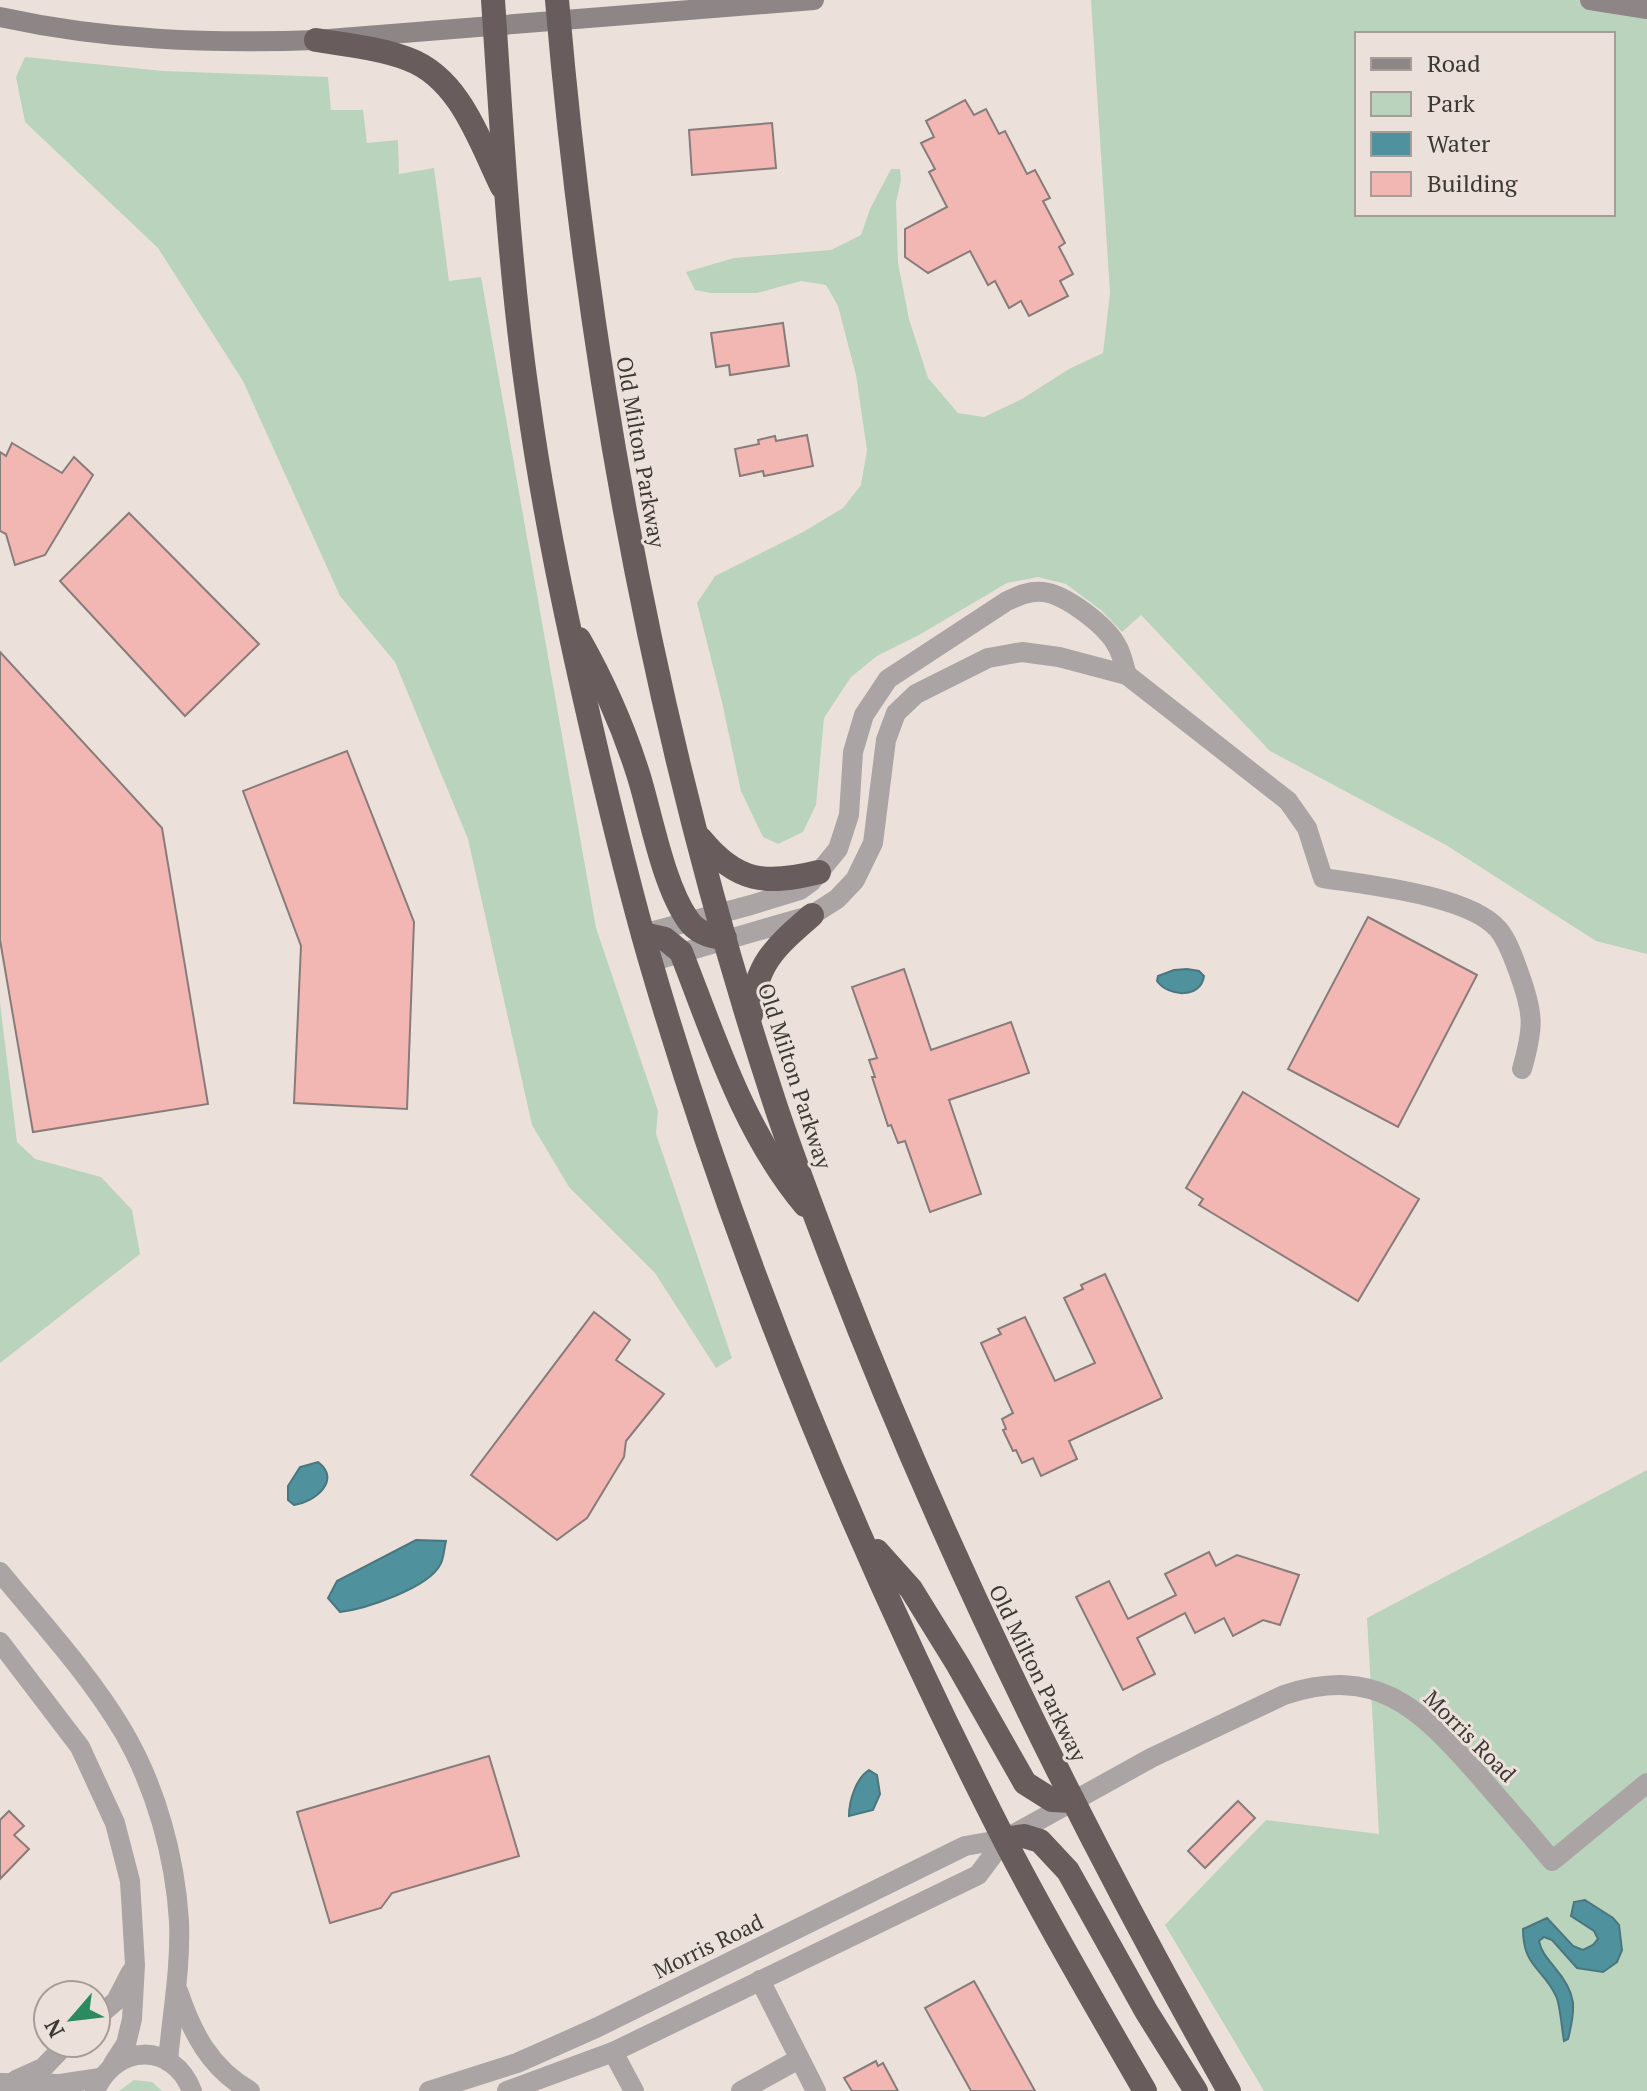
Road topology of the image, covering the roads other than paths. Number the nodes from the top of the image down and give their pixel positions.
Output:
1 (493, 0) edge
2 (814, 0) edge
3 (1590, 0) edge
4 (1647, 9) edge
5 (558, 10) edge
6 (0, 17) edge
7 (495, 26) junction
8 (316, 40) junction
9 (509, 200) junction
10 (566, 616) junction
11 (1127, 675) junction
12 (695, 831) junction
13 (819, 872) junction
14 (718, 914) junction
15 (812, 915) junction
16 (688, 921) junction
17 (643, 934) junction
18 (725, 938) junction
19 (681, 952) junction
20 (650, 962) junction
21 (750, 1025) junction
22 (1522, 1069) dead end
23 (816, 1219) junction
24 (859, 1531) junction
25 (0, 1572) edge
26 (0, 1642) edge
27 (1647, 1783) edge
28 (1071, 1801) junction
29 (1005, 1839) junction
30 (135, 1965) junction
31 (760, 1980) junction
32 (176, 1986) junction
33 (112, 2004) edge
34 (613, 2052) junction
35 (52, 2059) edge
36 (799, 2059) junction
37 (168, 2061) junction
38 (103, 2078) edge
39 (4, 2083) edge
40 (192, 2091) edge
41 (250, 2091) edge
42 (429, 2091) edge
43 (507, 2091) edge
44 (634, 2091) edge
45 (741, 2091) edge
46 (816, 2091) edge
47 (1145, 2091) edge
48 (1196, 2091) edge
49 (1229, 2091) edge

1 - 7 highway
2 - 5 street
3 - 4 street
5 - 7 street
5 - 12 highway, Old Milton Parkway
6 - 8 street
7 - 8 street
7 - 9 highway
8 - 9 highway
9 - 10 highway
10 - 16 highway
10 - 17 highway
11 - 13 street
11 - 15 street
11 - 22 street
12 - 13 highway
12 - 14 highway, Old Milton Parkway
13 - 14 street
14 - 16 street
14 - 18 highway, Old Milton Parkway
15 - 18 street
15 - 21 highway
16 - 17 street
16 - 18 highway
17 - 19 highway
17 - 20 highway
18 - 19 street
18 - 21 highway, Old Milton Parkway
19 - 20 street
19 - 23 highway
20 - 24 highway
21 - 23 highway, Old Milton Parkway
23 - 28 highway, Old Milton Parkway
24 - 28 highway
24 - 29 highway
25 - 32 street
26 - 30 street
27 - 28 street, Morris Road
28 - 29 street, Morris Road
28 - 49 highway, Old Milton Parkway
29 - 31 street, Morris Road
29 - 42 street, Morris Road
29 - 47 highway
29 - 48 highway
30 - 33 street
30 - 38 street
31 - 34 street, Morris Road
31 - 36 street
32 - 37 street
32 - 41 street
34 - 43 street, Morris Road
34 - 44 street
35 - 39 street
36 - 45 street
36 - 46 street
37 - 38 street
37 - 40 street
38 - 39 street

